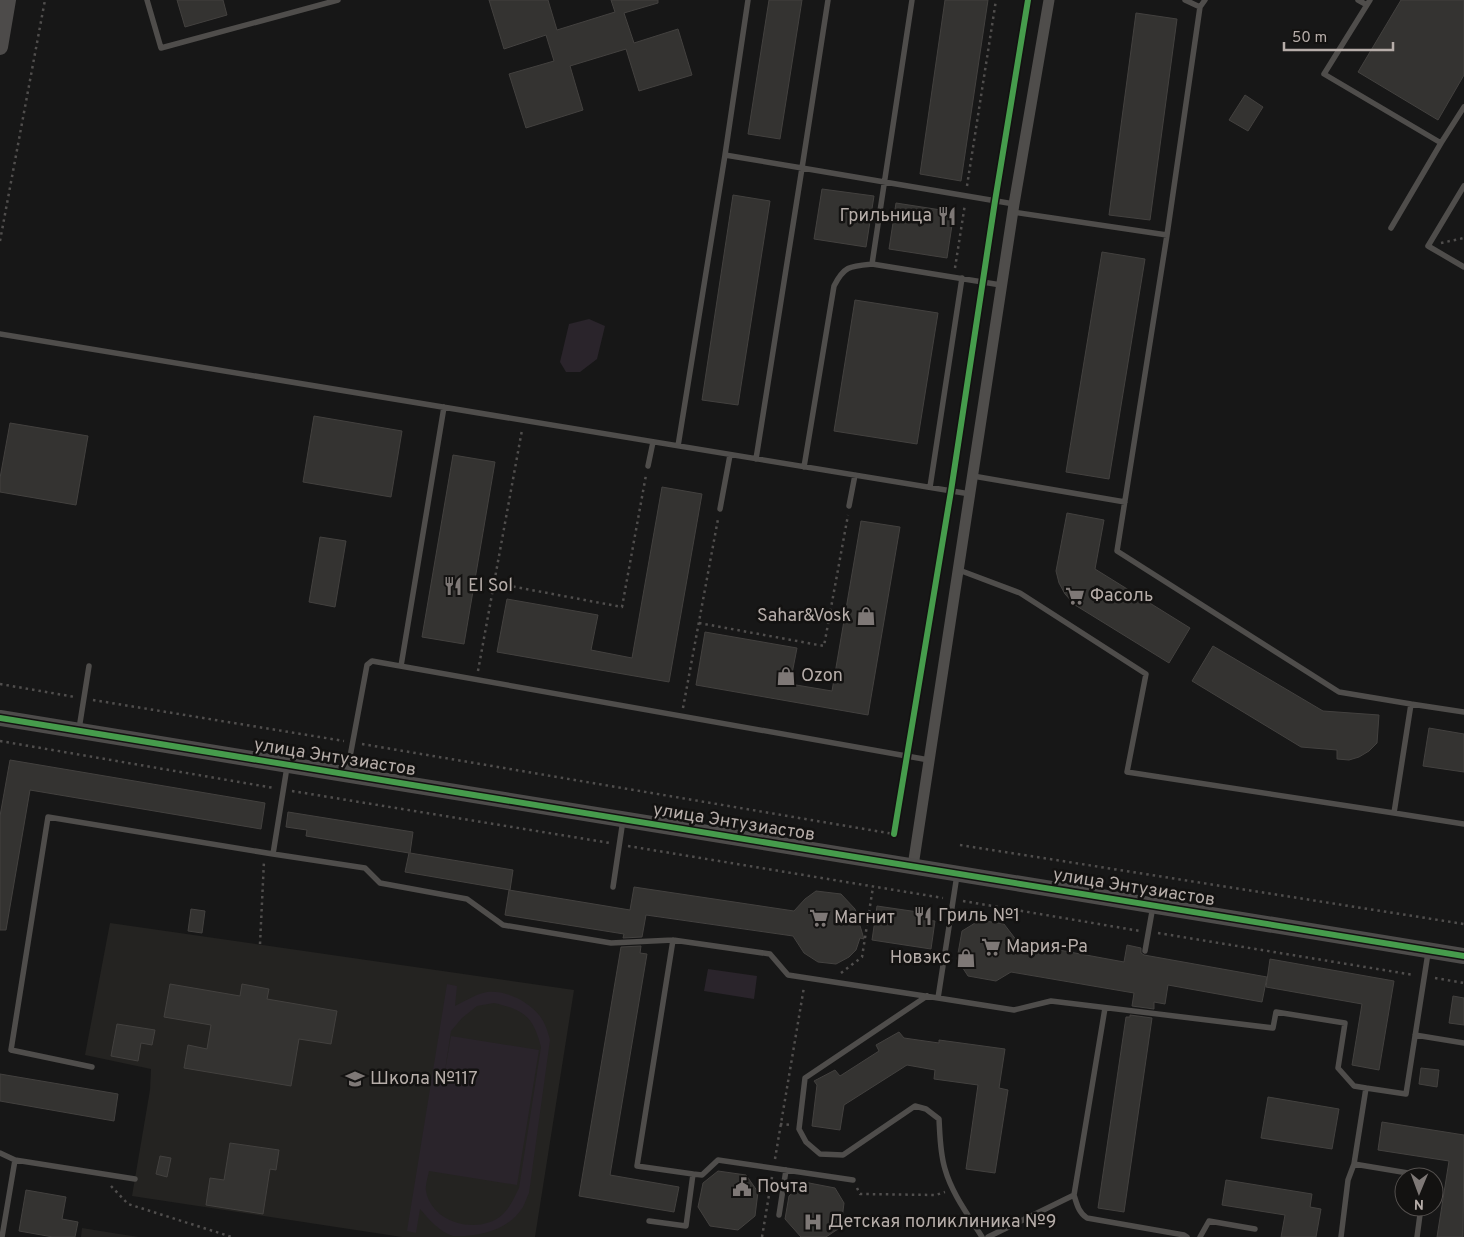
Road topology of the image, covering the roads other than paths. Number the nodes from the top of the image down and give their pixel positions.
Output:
1 (8, 0) edge
2 (147, 0) edge
3 (338, 0) edge
4 (748, 0) edge
5 (828, 0) edge
6 (912, 0) edge
7 (1049, 0) edge
8 (1185, 0) edge
9 (1205, 0) edge
10 (1358, 0) edge
11 (1369, 2) edge
12 (1200, 7) junction
13 (0, 46) edge
14 (1464, 107) edge
15 (1442, 144) junction
16 (725, 155) junction
17 (802, 168) junction
18 (884, 182) junction
19 (1464, 186) edge
20 (1013, 208) junction
21 (1391, 228) dead end
22 (1167, 235) junction
23 (872, 264) junction
24 (1464, 268) edge
25 (962, 278) junction
26 (1002, 285) junction
27 (0, 334) edge
28 (444, 407) junction
29 (652, 442) junction
30 (678, 446) junction
31 (730, 455) junction
32 (756, 459) junction
33 (648, 466) road end
34 (804, 467) junction
35 (855, 475) junction
36 (973, 476) junction
37 (930, 487) junction
38 (970, 494) junction
39 (1125, 502) junction
40 (849, 506) road end
41 (720, 509) road end
42 (958, 570) junction
43 (89, 666) dead end
44 (401, 666) junction
45 (1411, 704) junction
46 (1464, 712) edge
47 (0, 718) edge
48 (79, 731) junction
49 (929, 760) junction
50 (287, 765) junction
51 (347, 775) junction
52 (1394, 813) junction
53 (623, 820) junction
54 (1464, 824) edge
55 (273, 854) junction
56 (913, 866) junction
57 (958, 874) junction
58 (613, 887) dead end
59 (1153, 906) junction
60 (673, 940) junction
61 (1428, 950) junction
62 (1146, 951) dead end
63 (1464, 956) edge
64 (927, 996) junction
65 (938, 998) junction
66 (1105, 1008) junction
67 (1415, 1035) junction
68 (1464, 1043) edge
69 (92, 1066) dead end
70 (1366, 1088) junction
71 (0, 1153) edge
72 (15, 1160) junction
73 (1354, 1164) junction
74 (786, 1170) junction
75 (1394, 1171) edge
76 (693, 1174) junction
77 (135, 1179) dead end
78 (853, 1180) road end
79 (1074, 1195) junction
80 (779, 1215) dead end
81 (1420, 1217) edge
82 (649, 1221) dead end
83 (1255, 1229) dead end
84 (2, 1237) edge
85 (982, 1237) edge
86 (988, 1237) edge
87 (1187, 1237) edge
88 (1200, 1237) edge
89 (1341, 1237) edge
90 (1417, 1237) edge

1 - 13 street
2 - 3 lane
4 - 16 lane
5 - 17 lane
6 - 18 lane
7 - 20 street
8 - 12 lane
9 - 12 lane
10 - 11 lane
11 - 15 lane
12 - 22 lane
14 - 15 lane
15 - 21 lane
16 - 17 lane
16 - 30 lane
17 - 18 lane
17 - 32 lane
18 - 20 lane
18 - 23 lane
19 - 24 lane
20 - 22 lane
20 - 26 street
22 - 39 lane
23 - 25 lane
23 - 34 lane
25 - 26 lane
25 - 37 lane
26 - 36 street
27 - 28 lane
28 - 29 lane
28 - 44 lane
29 - 30 lane
29 - 33 lane
30 - 31 lane
31 - 32 lane
31 - 41 lane
32 - 34 lane
34 - 35 lane
35 - 37 lane
35 - 40 lane
36 - 38 street
36 - 39 lane
37 - 38 lane
38 - 42 street
39 - 45 lane
42 - 49 street
42 - 52 lane
43 - 48 lane
44 - 49 lane
44 - 51 lane
45 - 46 lane
45 - 52 lane
47 - 48 street, улица Энтузиастов
48 - 50 street, улица Энтузиастов
49 - 56 street
50 - 51 street, улица Энтузиастов
50 - 55 lane
51 - 53 street, улица Энтузиастов
52 - 54 lane
53 - 56 street, улица Энтузиастов
53 - 58 lane
55 - 60 lane
55 - 69 lane
56 - 57 street, улица Энтузиастов
57 - 59 street, улица Энтузиастов
57 - 65 lane
59 - 61 street, улица Энтузиастов
59 - 62 lane
60 - 64 lane
60 - 76 lane
61 - 63 street, улица Энтузиастов
61 - 67 lane
64 - 65 lane
64 - 85 lane
65 - 66 lane
66 - 70 lane
66 - 79 lane
67 - 68 lane
67 - 70 lane
70 - 73 lane
71 - 72 lane
72 - 77 lane
72 - 84 lane
73 - 75 lane
73 - 89 lane
74 - 76 lane
74 - 78 lane
74 - 80 lane
76 - 82 lane
79 - 86 lane
79 - 87 lane
81 - 90 lane
83 - 88 lane

